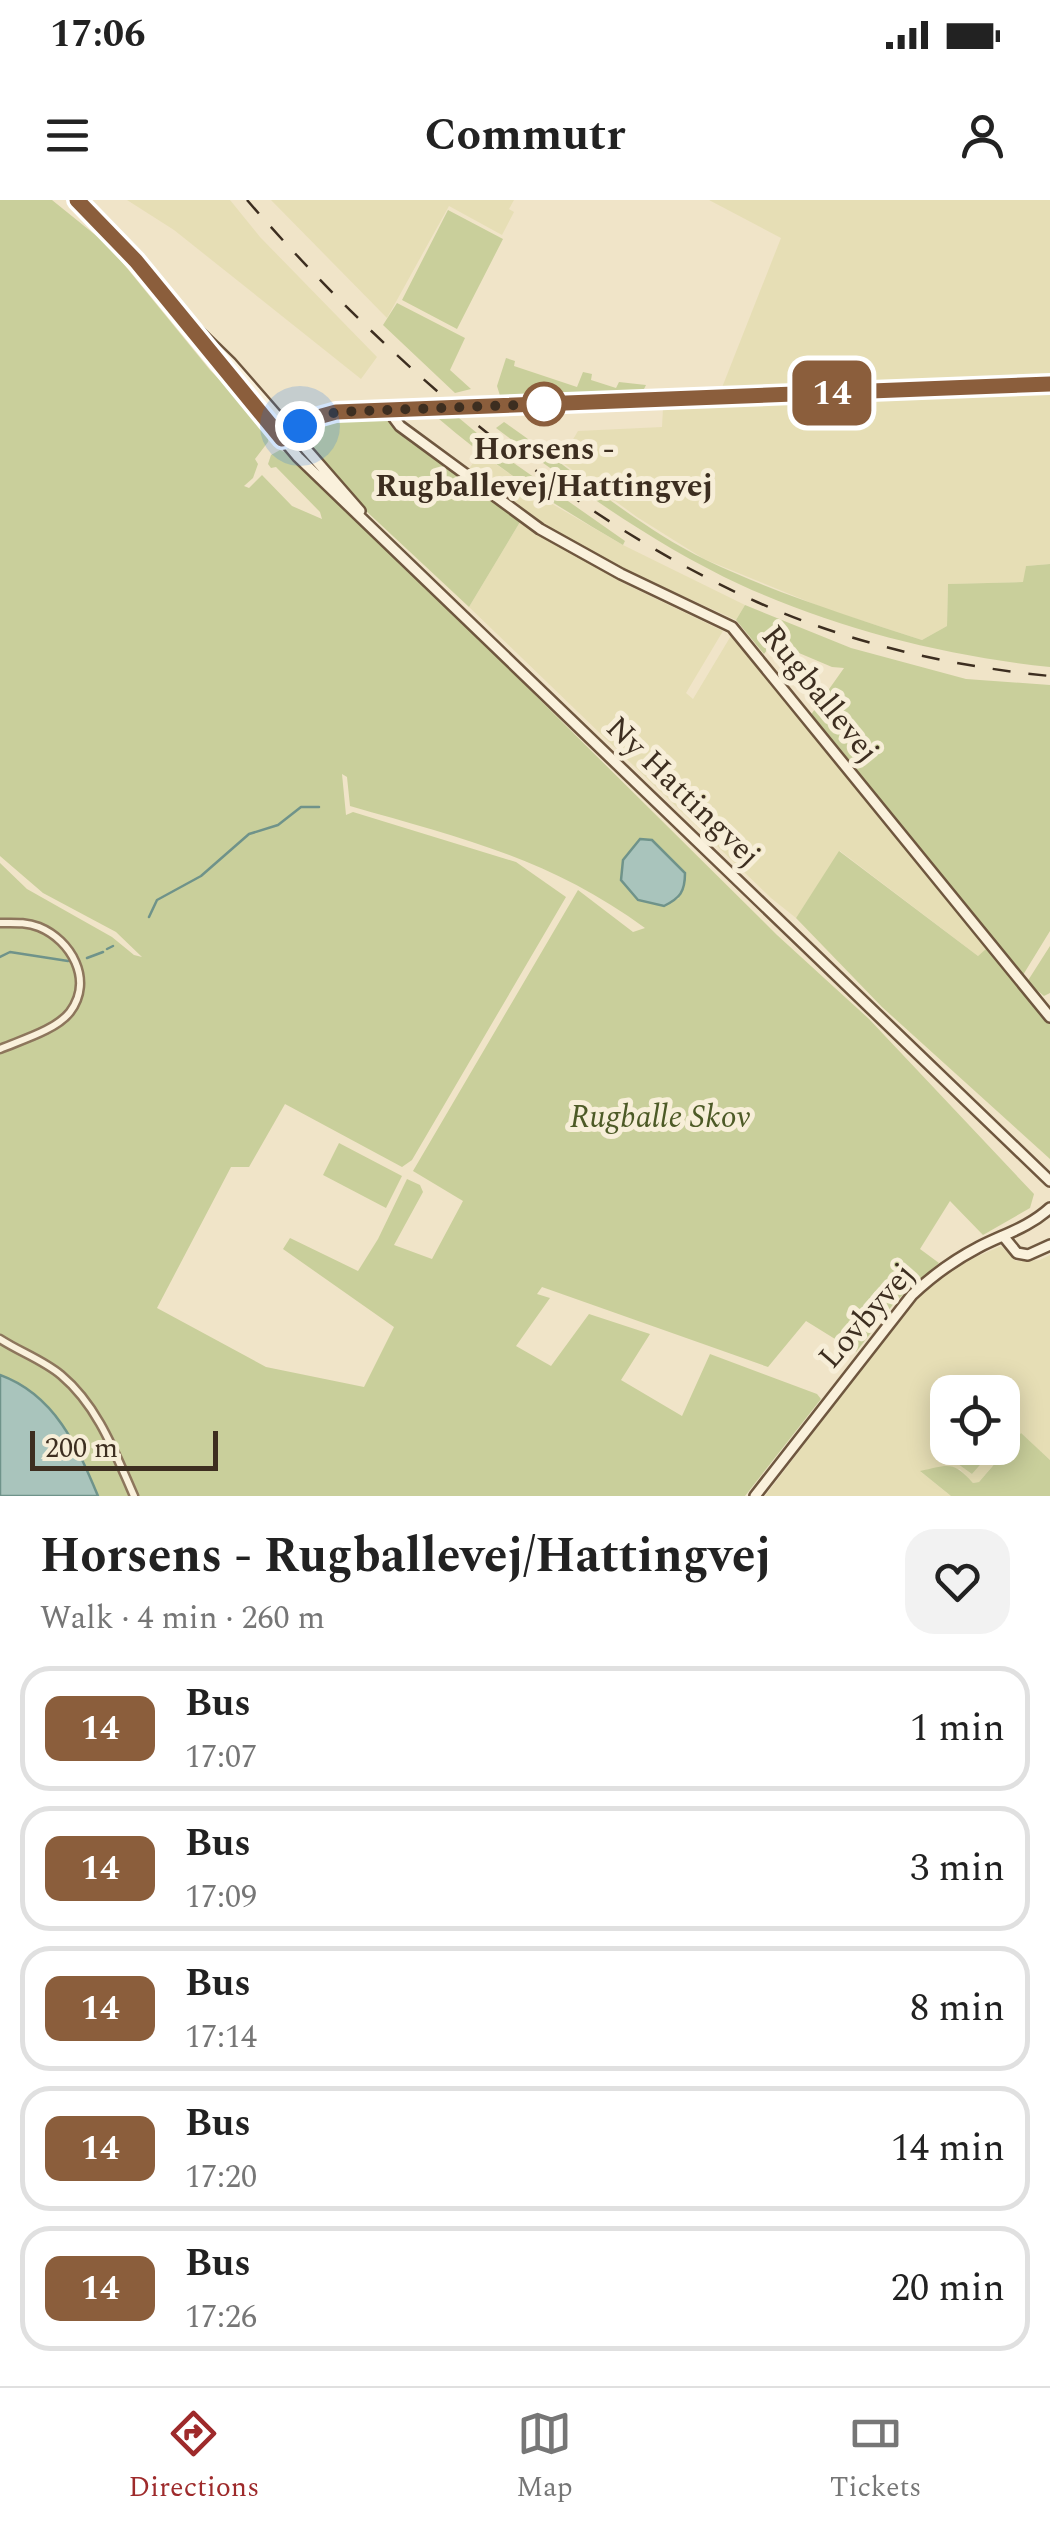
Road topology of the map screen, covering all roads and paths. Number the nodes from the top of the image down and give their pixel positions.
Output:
1 (77, 200) edge
2 (167, 299) junction
3 (1050, 384) edge
4 (392, 410) junction
5 (287, 436) junction
6 (0, 923) edge
7 (1050, 1017) edge
8 (0, 1049) edge
9 (1050, 1181) edge
10 (1050, 1208) edge
11 (1004, 1237) junction
12 (1050, 1245) edge
13 (0, 1339) edge
14 (134, 1496) edge
15 (755, 1496) edge

1 - 2 street
2 - 5 street
2 - 5 street
3 - 4 street, bridge
4 - 5 street
4 - 7 street, Rugballevej
5 - 9 street, Ny Hattingvej
6 - 8 street
10 - 11 street, Lovbyvej
11 - 12 street
11 - 15 street, Lovbyvej
13 - 14 street

